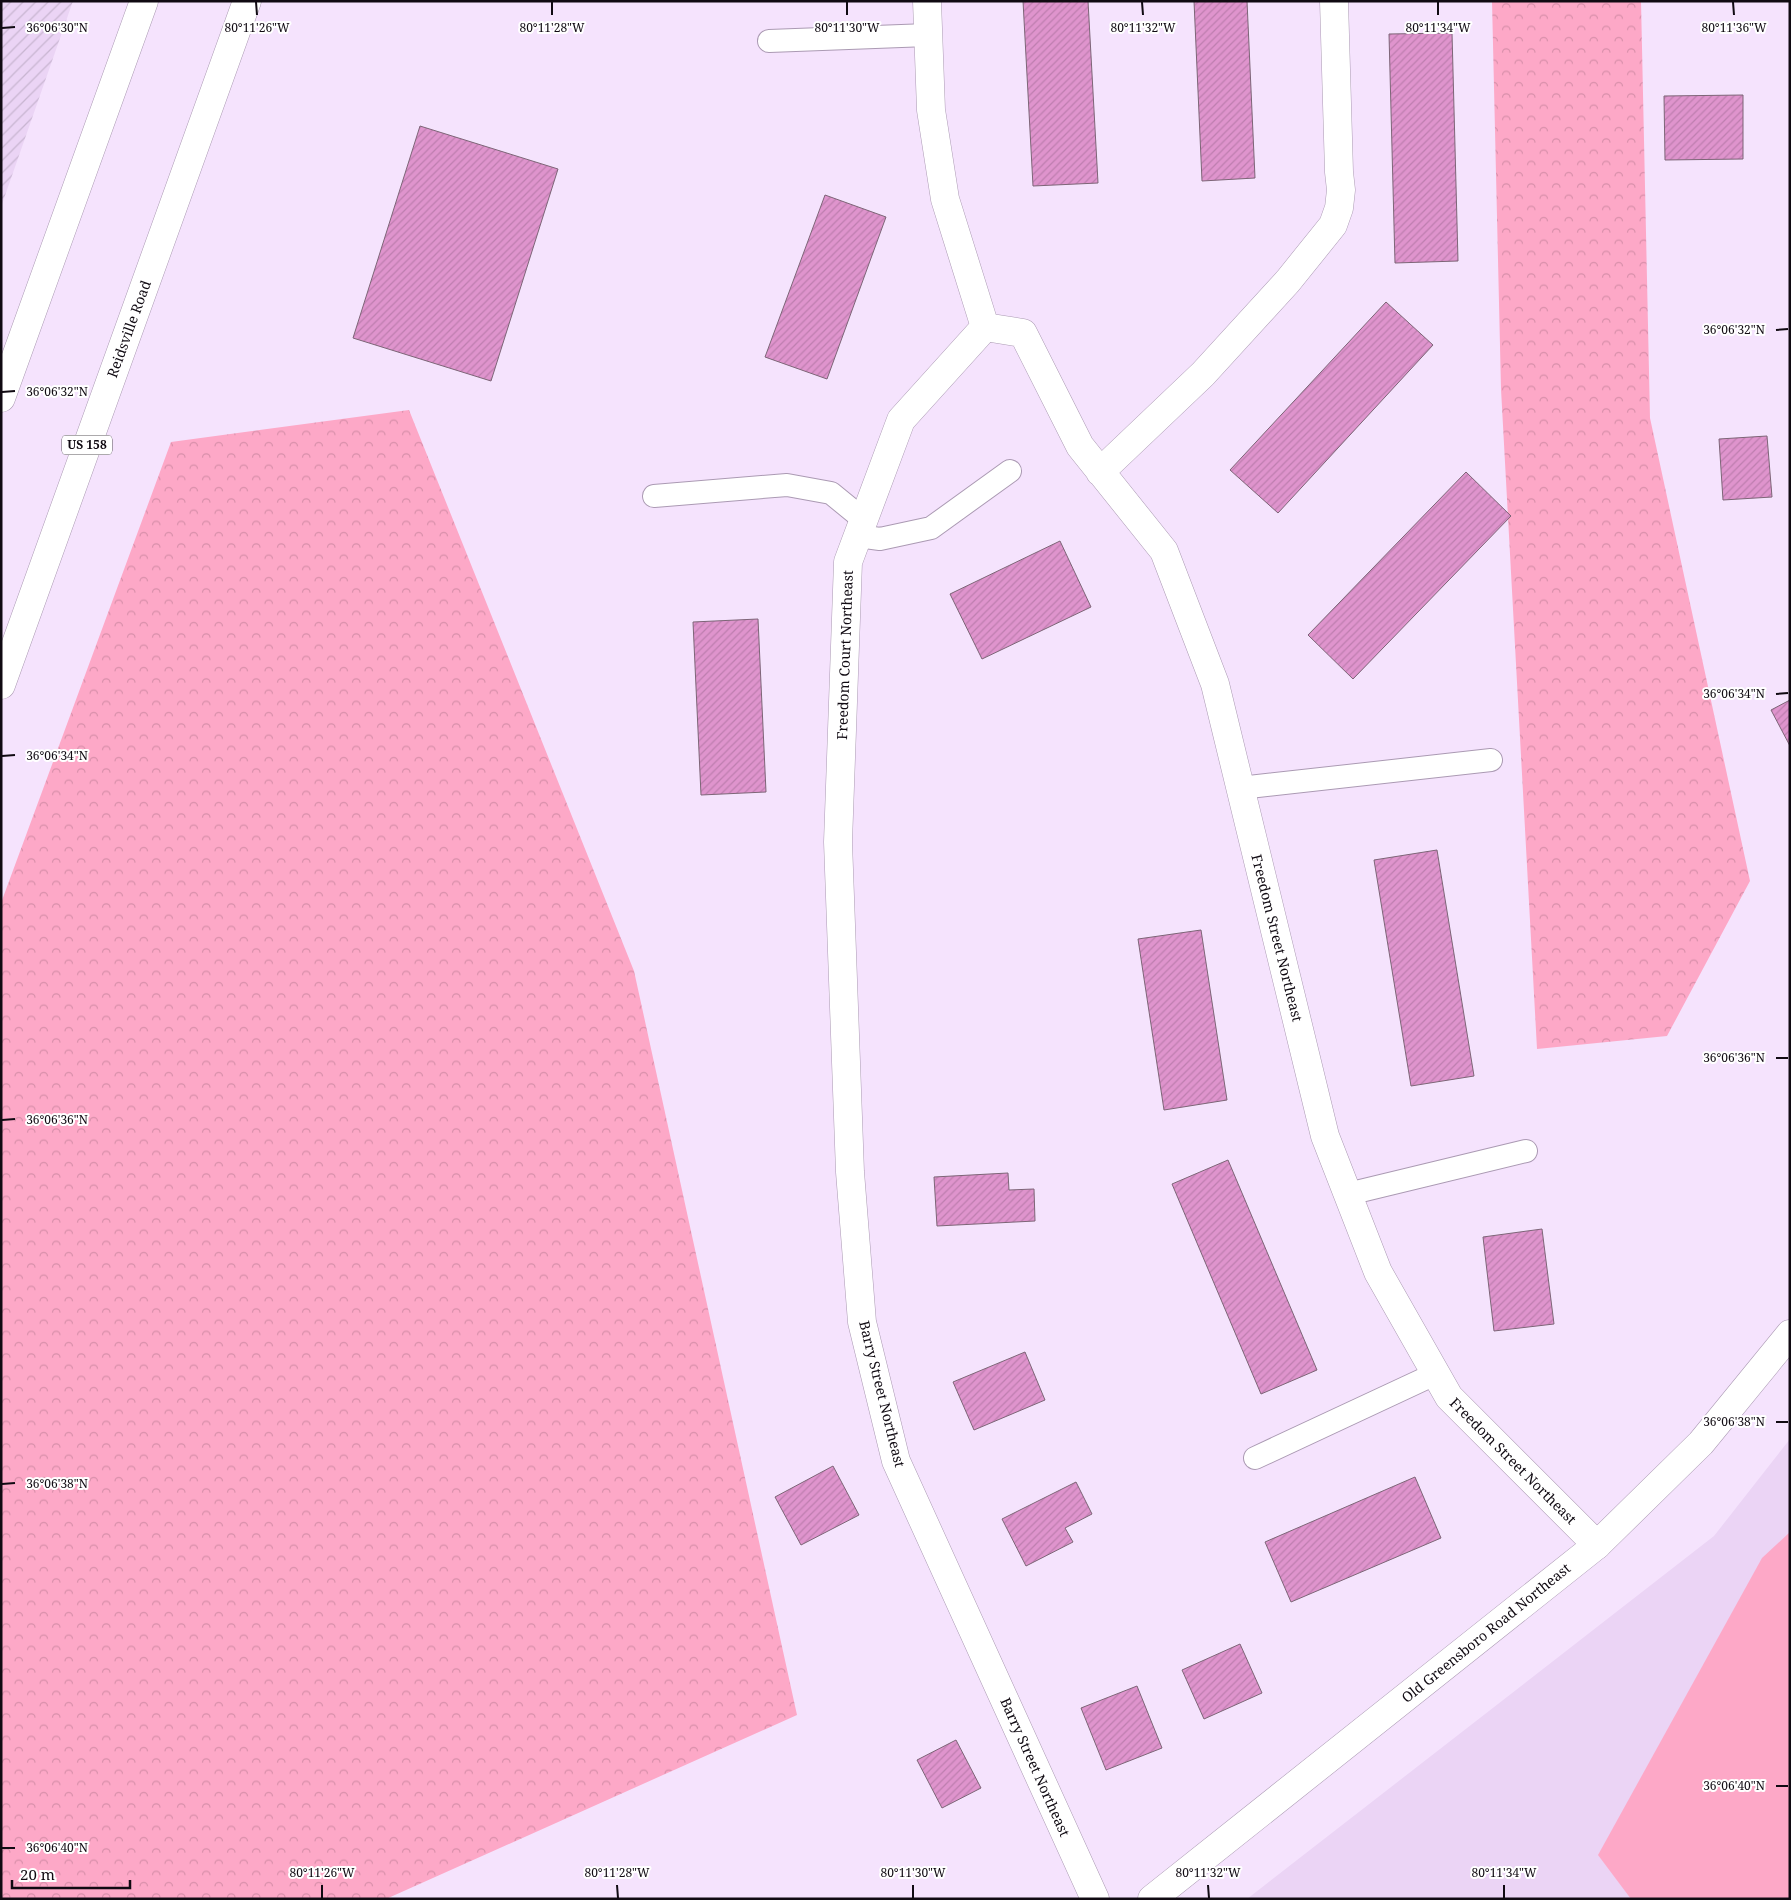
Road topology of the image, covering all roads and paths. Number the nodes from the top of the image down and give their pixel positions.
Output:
1 (144, 1) edge
2 (247, 1) edge
3 (927, 1) edge
4 (1334, 1) edge
5 (928, 35) junction
6 (769, 41) dead end
7 (985, 327) junction
8 (1, 398) edge
9 (1010, 471) dead end
10 (1100, 472) junction
11 (654, 496) dead end
12 (861, 528) junction
13 (1, 685) edge
14 (1491, 760) dead end
15 (1240, 788) junction
16 (842, 968) joint
17 (1526, 1150) dead end
18 (1348, 1194) junction
19 (1790, 1334) edge
20 (1435, 1374) junction
21 (1255, 1458) dead end
22 (1596, 1544) junction
23 (1095, 1899) edge
24 (1152, 1899) edge

1 - 8 main road
2 - 13 main road, Reidsville Road / US 158
3 - 5 main road
4 - 10 main road
5 - 6 lane
5 - 7 main road
7 - 10 main road, Freedom Street Northeast
7 - 12 main road, Freedom Court Northeast
9 - 12 lane
10 - 15 main road, Freedom Street Northeast
11 - 12 lane
12 - 16 main road, Freedom Court Northeast
14 - 15 lane
15 - 18 main road, Freedom Street Northeast
16 - 23 main road, Barry Street Northeast
17 - 18 lane
18 - 20 main road, Freedom Street Northeast
19 - 22 main road, Old Greensboro Road Northeast
20 - 21 lane
20 - 22 main road, Freedom Street Northeast
22 - 24 main road, Old Greensboro Road Northeast

